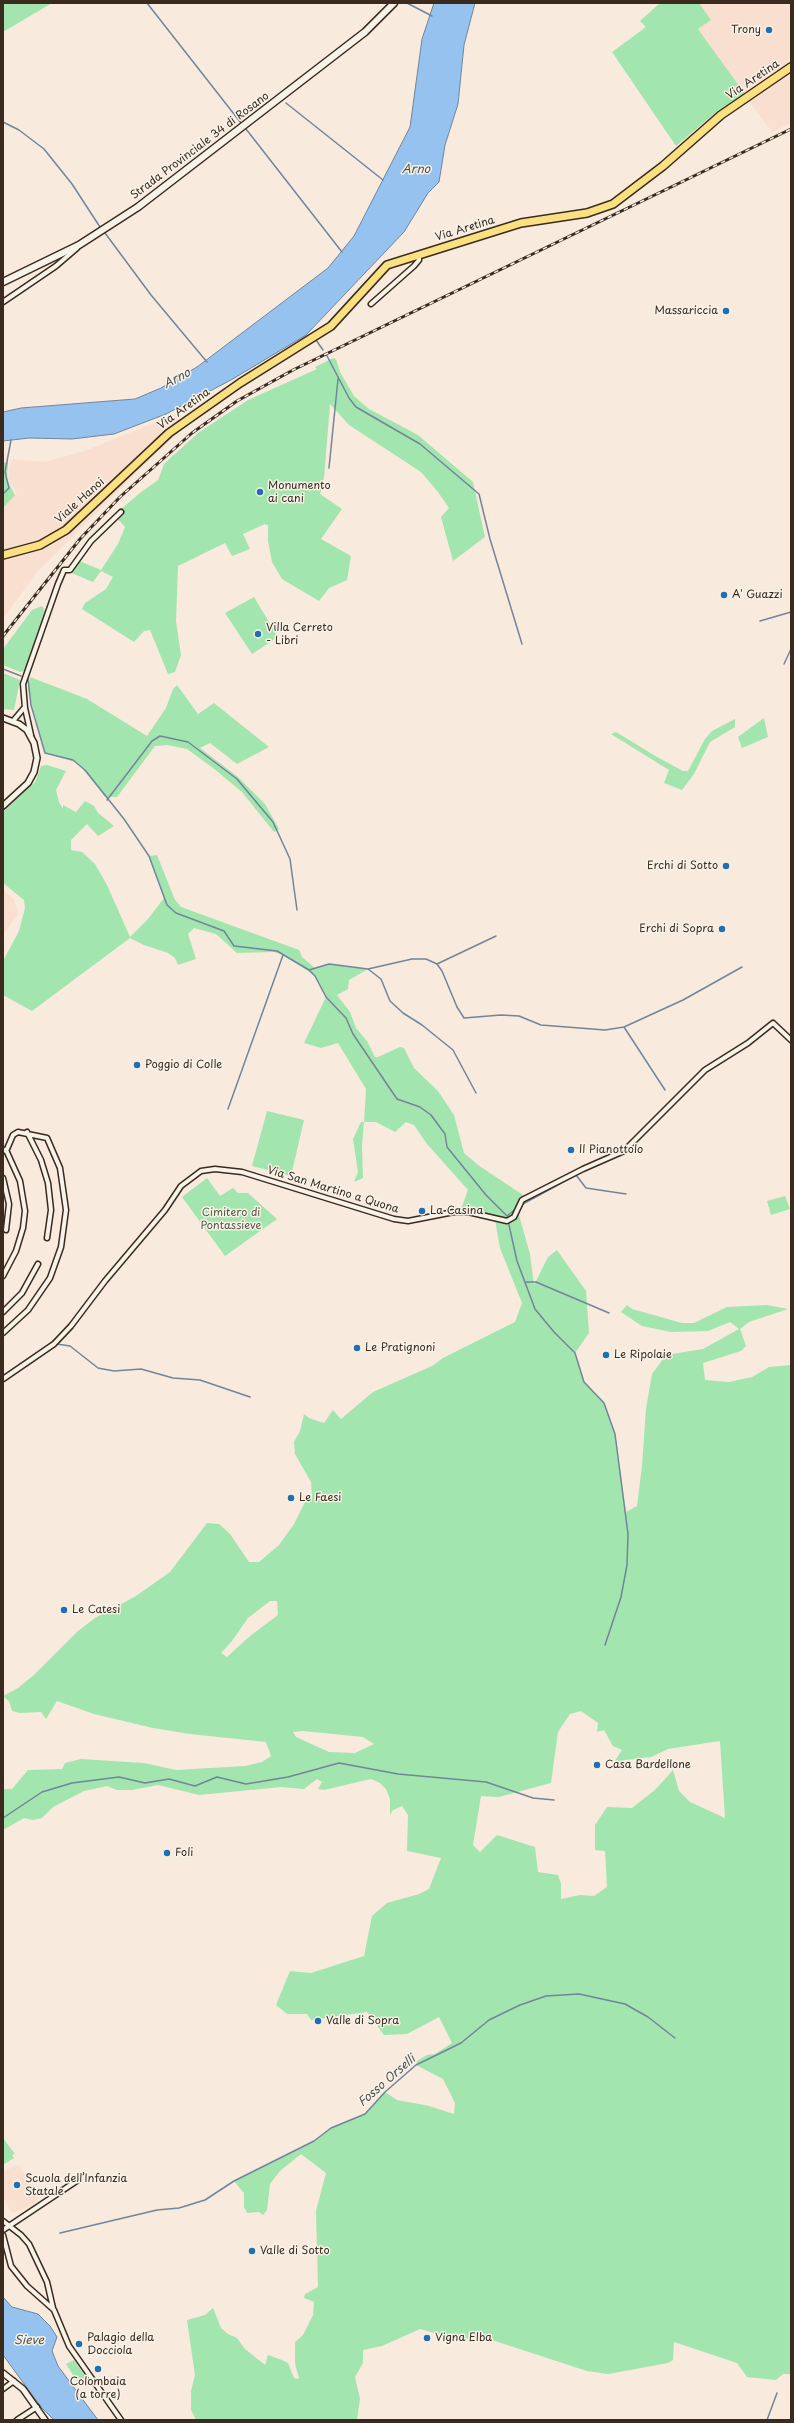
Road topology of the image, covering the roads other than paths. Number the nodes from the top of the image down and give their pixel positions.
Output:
1 (394, 3) edge
2 (791, 67) edge
3 (89, 239) junction
4 (419, 254) junction
5 (3, 282) edge
6 (3, 302) edge
7 (371, 304) dead end
8 (159, 441) joint
9 (121, 512) dead end
10 (3, 555) edge
11 (24, 708) junction
12 (27, 716) junction
13 (3, 718) edge
14 (13, 721) junction
15 (21, 725) junction
16 (31, 735) junction
17 (3, 806) edge
18 (791, 1040) edge
19 (29, 1133) junction
20 (5, 1151) edge
21 (3, 1178) edge
22 (6, 1230) dead end
23 (47, 1238) dead end
24 (38, 1264) dead end
25 (3, 1276) edge
26 (3, 1312) edge
27 (3, 1333) edge
28 (3, 1379) edge
29 (78, 2180) dead end
30 (3, 2221) edge
31 (9, 2225) junction
32 (3, 2230) edge
33 (3, 2235) edge
34 (48, 2291) junction
35 (39, 2297) junction
36 (54, 2310) junction
37 (3, 2373) edge
38 (14, 2381) junction
39 (3, 2389) edge
40 (37, 2408) junction
41 (17, 2420) edge
42 (45, 2420) edge
43 (121, 2420) edge

1 - 3 main road, Strada Provinciale 34 di Rosano
2 - 4 main road, Via Aretina
3 - 5 main road, Strada Provinciale 34 di Rosano
3 - 6 street
4 - 7 street
4 - 8 main road, Via Aretina
8 - 10 main road, Viale Hanoi
9 - 11 street
11 - 12 street
11 - 14 street
12 - 15 street
12 - 16 street
13 - 14 street
14 - 15 street
15 - 16 street
16 - 17 street
18 - 28 street, Via San Martino a Quona
19 - 20 street
19 - 23 street
19 - 27 street
20 - 25 street
21 - 22 street
24 - 26 street
29 - 31 street
30 - 31 street
31 - 32 street
31 - 34 street
33 - 35 street
34 - 35 street
34 - 36 street
35 - 36 street
36 - 43 street
37 - 38 street
38 - 39 street
38 - 40 street
40 - 41 street
40 - 42 street

